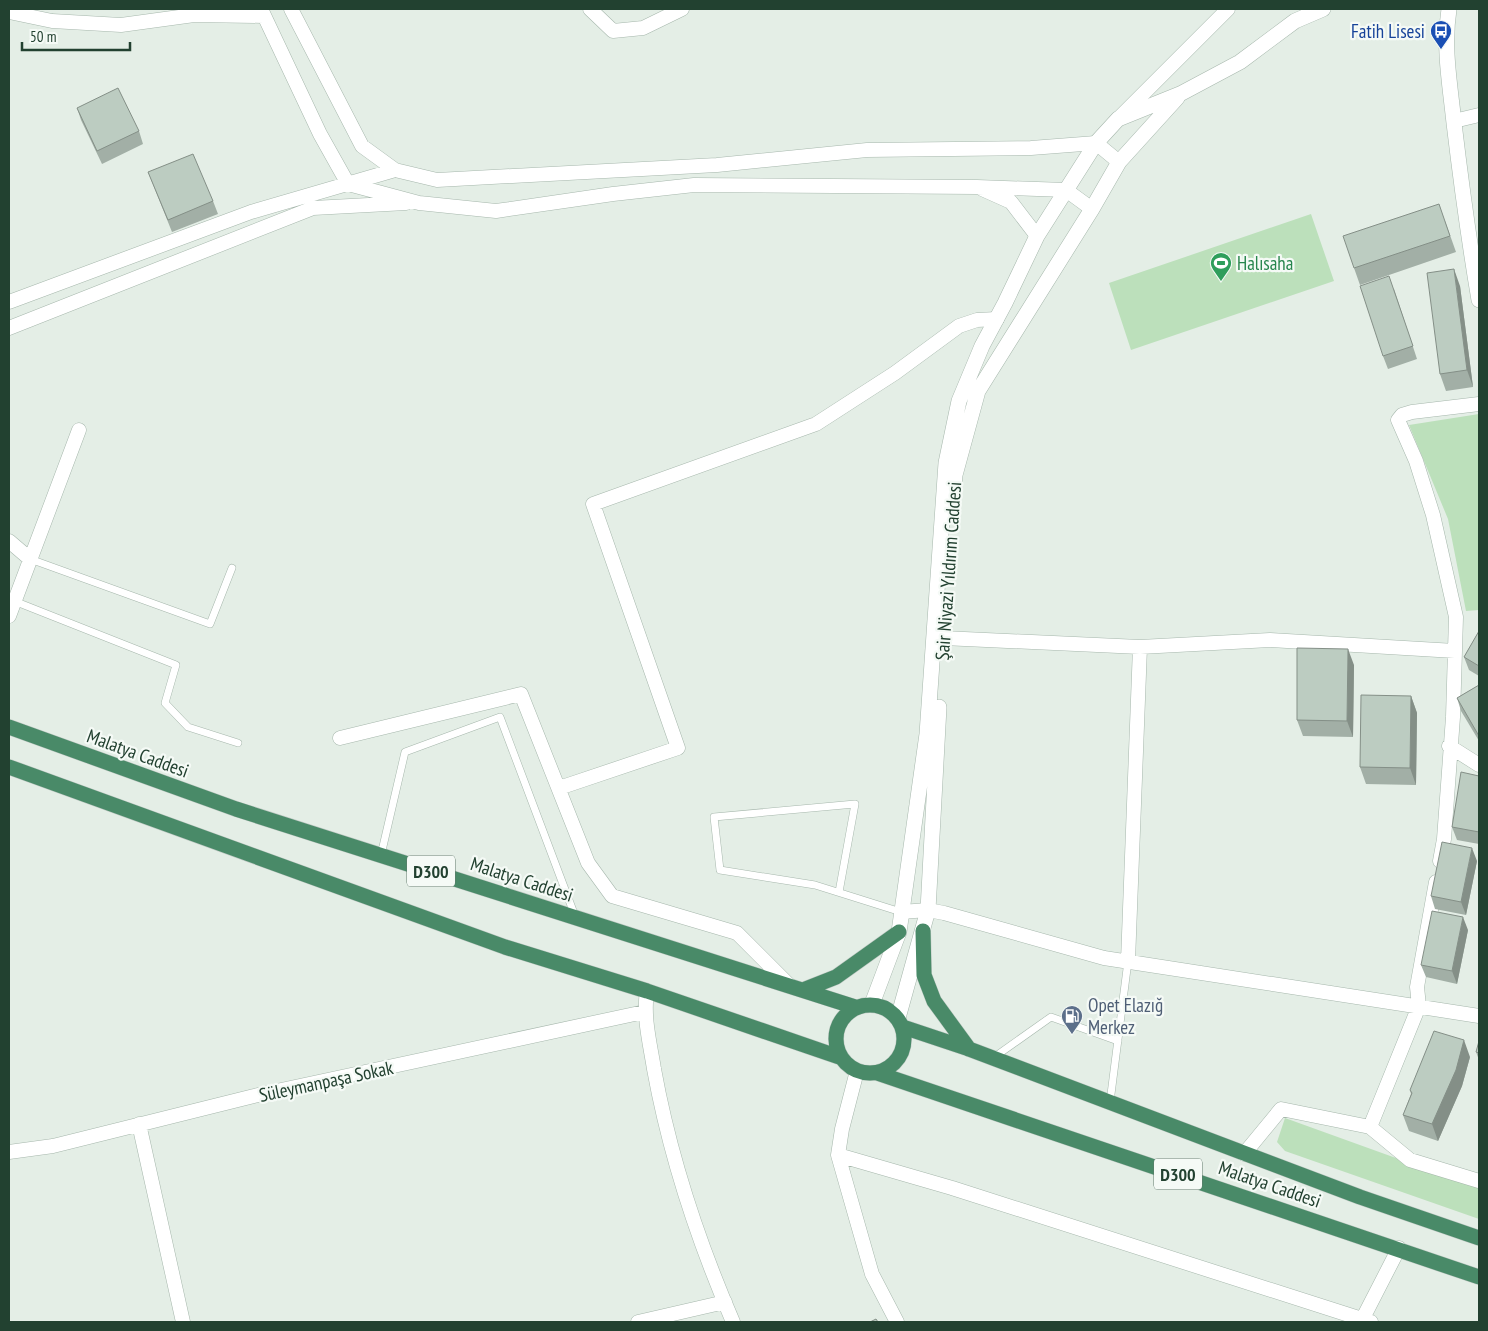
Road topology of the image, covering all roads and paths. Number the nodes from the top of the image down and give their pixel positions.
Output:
1 (291, 9) edge
2 (590, 9) edge
3 (682, 9) edge
4 (1228, 9) edge
5 (1323, 9) edge
6 (1449, 9) edge
7 (9, 12) edge
8 (262, 13) edge
9 (1297, 15) edge
10 (1180, 94) junction
11 (1479, 116) edge
12 (1118, 119) junction
13 (1454, 121) junction
14 (1096, 143) junction
15 (1119, 162) junction
16 (395, 170) junction
17 (348, 184) junction
18 (977, 187) junction
19 (1066, 190) junction
20 (419, 203) junction
21 (1092, 209) junction
22 (1037, 236) junction
23 (1474, 238) edge
24 (1479, 300) edge
25 (9, 302) edge
26 (997, 319) junction
27 (9, 328) edge
28 (1479, 404) edge
29 (79, 430) dead end
30 (9, 541) edge
31 (30, 559) junction
32 (232, 568) dead end
33 (14, 601) junction
34 (9, 616) edge
35 (943, 638) junction
36 (1140, 647) junction
37 (1455, 651) junction
38 (9, 728) edge
39 (340, 738) dead end
40 (238, 744) dead end
41 (1449, 746) junction
42 (1479, 765) edge
43 (9, 767) edge
44 (559, 788) junction
45 (381, 855) junction
46 (839, 892) junction
47 (928, 910) junction
48 (902, 912) junction
49 (576, 917) junction
50 (924, 931) junction
51 (899, 932) junction
52 (1128, 962) junction
53 (796, 987) junction
54 (647, 991) junction
55 (872, 1004) junction
56 (1419, 1006) junction
57 (855, 1007) junction
58 (644, 1012) junction
59 (1479, 1016) edge
60 (900, 1022) junction
61 (1118, 1041) junction
62 (969, 1049) junction
63 (842, 1058) junction
64 (993, 1058) junction
65 (857, 1071) junction
66 (876, 1073) junction
67 (1110, 1103) junction
68 (140, 1124) junction
69 (1370, 1126) junction
70 (9, 1152) edge
71 (1244, 1154) junction
72 (838, 1155) junction
73 (1479, 1182) edge
74 (1479, 1238) edge
75 (1399, 1248) junction
76 (1479, 1277) edge
77 (724, 1302) junction
78 (1365, 1321) edge
79 (183, 1322) edge
80 (638, 1322) edge
81 (733, 1322) edge
82 (897, 1322) edge

1 - 16 street
2 - 3 street
4 - 12 street
5 - 9 street
6 - 13 street
7 - 8 street
8 - 17 street
9 - 10 street
10 - 12 street
10 - 15 street, Şair Niyazi Yıldırım Caddesi
11 - 13 street
12 - 14 street
13 - 23 street
14 - 15 street
14 - 16 street
14 - 19 street
15 - 21 street, Şair Niyazi Yıldırım Caddesi
16 - 17 street
17 - 20 street
17 - 25 street
18 - 19 street
18 - 20 street
18 - 22 street
19 - 21 street
19 - 22 street
20 - 27 street
21 - 35 street, Şair Niyazi Yıldırım Caddesi
22 - 26 street
23 - 24 street
26 - 44 street
26 - 48 street
28 - 37 street
29 - 31 street
30 - 31 street
31 - 32 lane
31 - 33 street
33 - 34 street
33 - 40 lane
35 - 36 street
35 - 47 street, Şair Niyazi Yıldırım Caddesi
36 - 37 street
36 - 52 street
37 - 41 street
38 - 45 highway, Malatya Caddesi / D300
39 - 44 street
41 - 42 street
41 - 56 street
43 - 54 highway, D300
44 - 53 street
45 - 49 highway, Malatya Caddesi / D300
45 - 49 lane
46 - 46 lane
46 - 48 lane
47 - 48 street
47 - 50 street, Şair Niyazi Yıldırım Caddesi
47 - 52 street
48 - 51 street
49 - 53 highway, Malatya Caddesi / D300
50 - 60 street, Şair Niyazi Yıldırım Caddesi
50 - 62 highway
51 - 53 highway
51 - 55 street
52 - 56 street
52 - 61 lane
53 - 57 highway, Malatya Caddesi / D300
54 - 58 street
54 - 63 highway, D300
55 - 57 highway
55 - 60 highway
56 - 59 street
56 - 69 street
57 - 63 highway
58 - 68 street, Süleymanpaşa Sokak
58 - 77 street
60 - 62 highway, Malatya Caddesi / D300
60 - 66 highway
61 - 64 lane
61 - 67 lane
62 - 64 highway, Malatya Caddesi / D300
63 - 65 highway
64 - 67 highway, Malatya Caddesi / D300
65 - 66 highway
65 - 72 street
66 - 75 highway, Malatya Caddesi / D300
67 - 71 highway, Malatya Caddesi / D300
68 - 70 street, Süleymanpaşa Sokak
68 - 79 street
69 - 71 street
69 - 73 street
71 - 74 highway, Malatya Caddesi / D300
72 - 78 street
72 - 82 street
75 - 76 highway, Malatya Caddesi / D300
75 - 78 street
77 - 80 street
77 - 81 street

